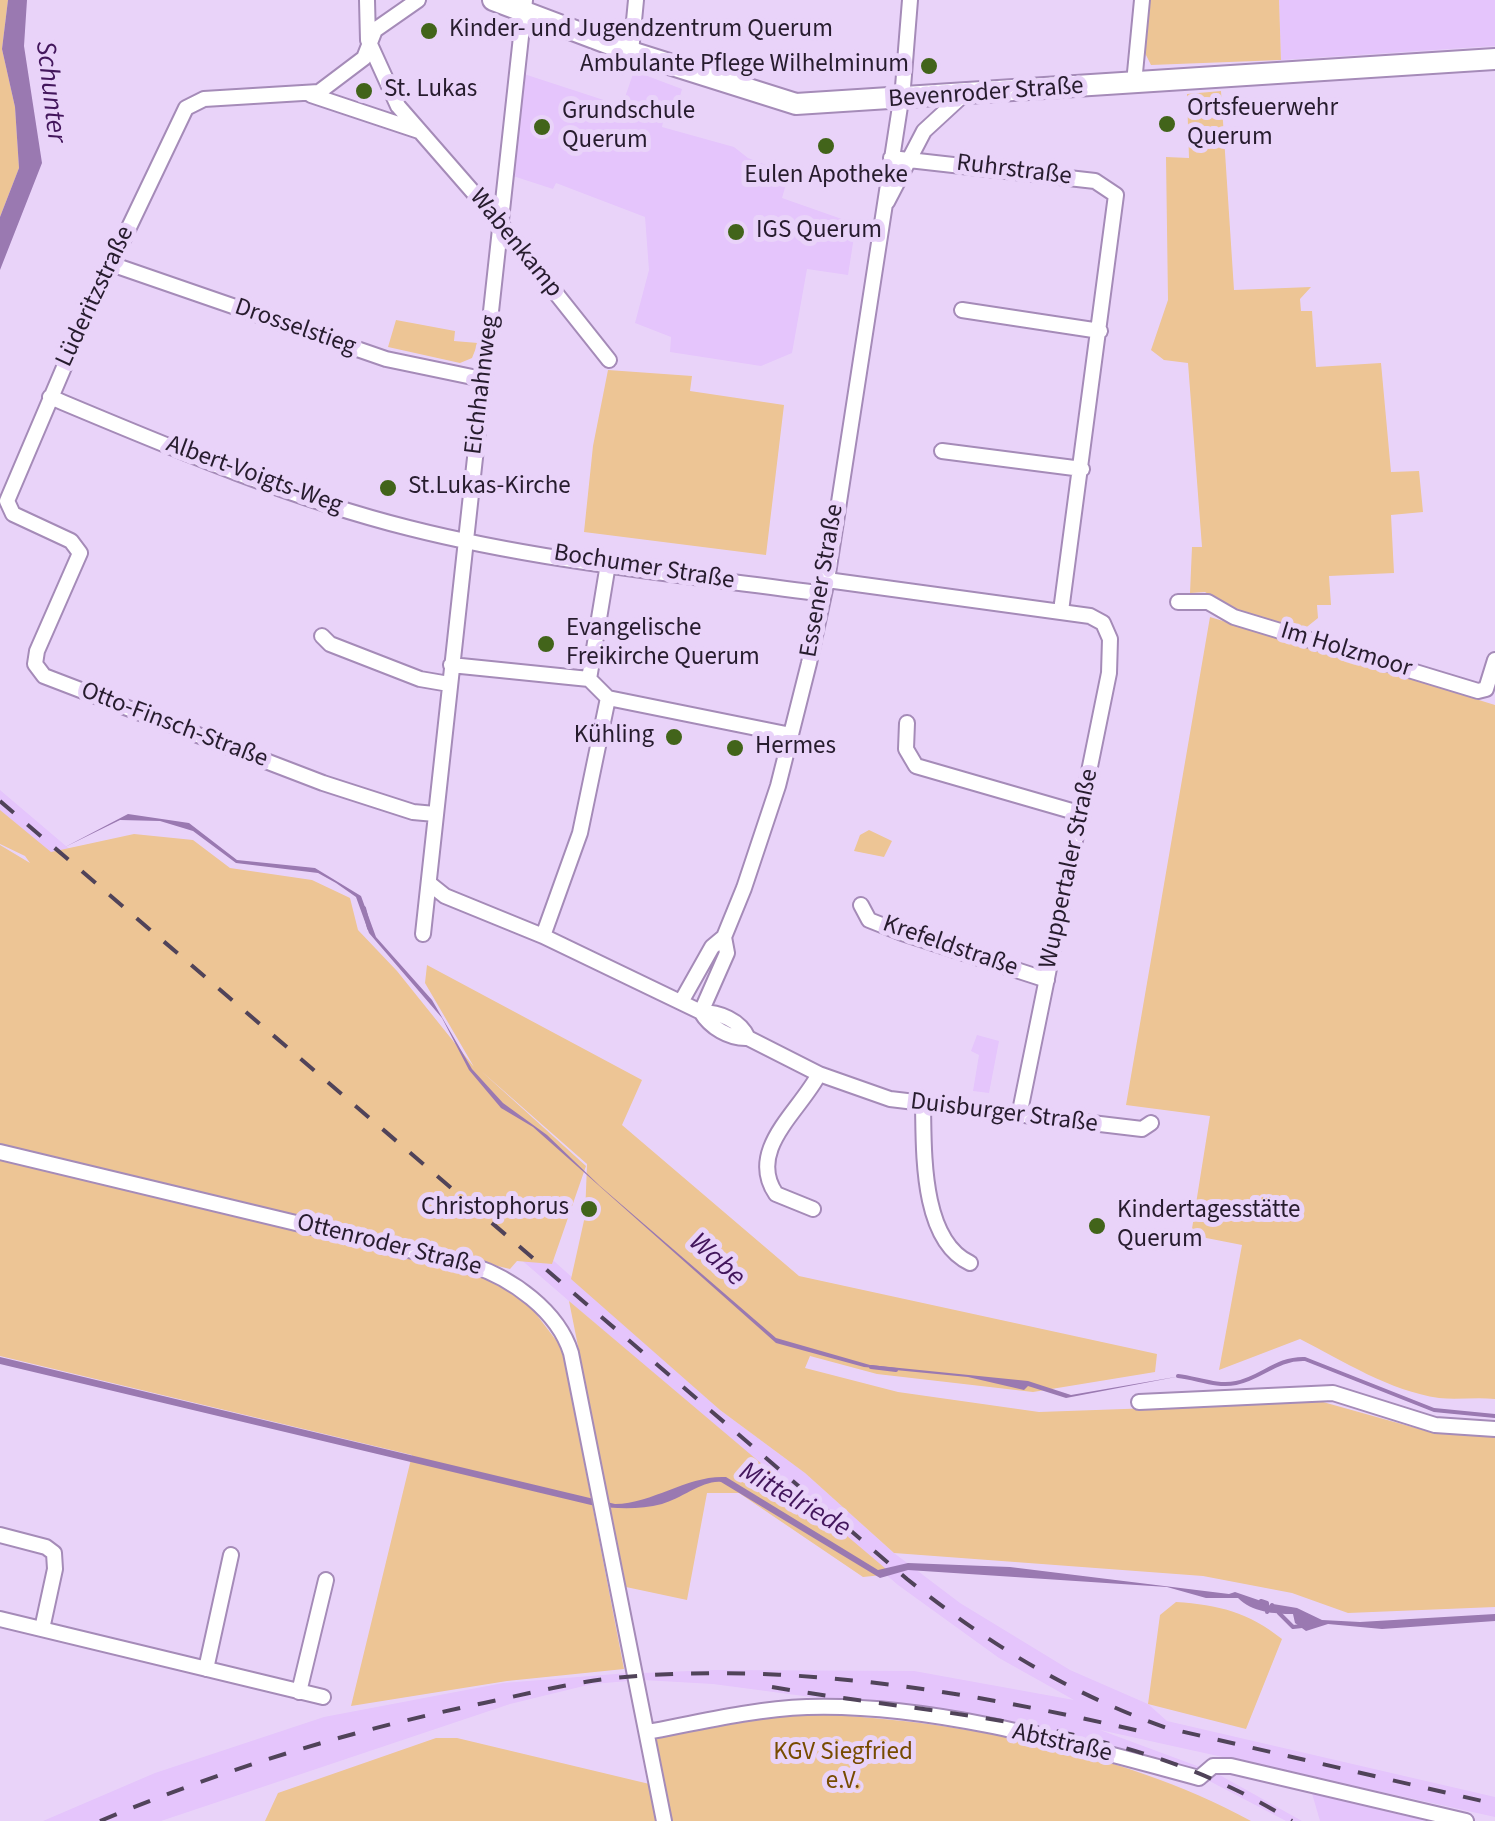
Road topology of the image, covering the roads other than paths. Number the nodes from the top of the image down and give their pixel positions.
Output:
1 (367, 0) edge
2 (418, 0) edge
3 (493, 0) edge
4 (636, 0) edge
5 (910, 0) edge
6 (1142, 0) edge
7 (524, 7) edge
8 (368, 40) junction
9 (630, 52) junction
10 (1495, 59) edge
11 (1134, 84) junction
12 (310, 94) junction
13 (962, 96) junction
14 (901, 100) junction
15 (420, 132) junction
16 (891, 158) junction
17 (909, 160) junction
18 (880, 216) junction
19 (500, 223) junction
20 (111, 264) junction
21 (962, 310) dead end
22 (1100, 331) junction
23 (609, 360) dead end
24 (482, 379) junction
25 (50, 397) junction
26 (942, 451) dead end
27 (1082, 469) junction
28 (464, 539) junction
29 (80, 553) joint
30 (608, 564) junction
31 (825, 587) junction
32 (1178, 602) dead end
33 (1061, 611) junction
34 (1103, 623) joint
35 (322, 636) dead end
36 (1495, 660) edge
37 (451, 666) junction
38 (589, 679) junction
39 (449, 684) junction
40 (608, 698) junction
41 (907, 724) dead end
42 (792, 734) junction
43 (435, 814) junction
44 (1082, 814) junction
45 (430, 884) junction
46 (861, 905) dead end
47 (423, 934) dead end
48 (543, 936) junction
49 (724, 936) junction
50 (1046, 980) junction
51 (681, 1002) junction
52 (701, 1012) junction
53 (819, 1074) junction
54 (923, 1106) junction
55 (1019, 1116) junction
56 (1152, 1123) dead end
57 (0, 1152) edge
58 (814, 1209) dead end
59 (970, 1263) dead end
60 (1139, 1402) dead end
61 (1495, 1429) edge
62 (0, 1535) edge
63 (231, 1555) dead end
64 (326, 1580) dead end
65 (0, 1619) edge
66 (42, 1630) junction
67 (206, 1669) junction
68 (299, 1692) junction
69 (323, 1697) dead end
70 (648, 1732) junction
71 (664, 1821) edge
72 (1466, 1821) edge

1 - 8 street
2 - 8 street
3 - 7 main road, Bevenroder Straße
4 - 9 street
5 - 14 street, Essener Straße
6 - 11 street
7 - 9 main road, Bevenroder Straße
7 - 19 street, Eichhahnweg
8 - 12 street
8 - 15 street, Wabenkamp
9 - 14 main road, Bevenroder Straße
10 - 11 main road, Bevenroder Straße
11 - 13 main road, Bevenroder Straße
12 - 15 street
12 - 20 street, Lüderitzstraße
13 - 14 main road, Bevenroder Straße
13 - 17 street, Essener Straße
14 - 16 street, Essener Straße
15 - 19 street, Wabenkamp
16 - 17 street, Ruhrstraße
16 - 18 street, Essener Straße
17 - 18 street, Essener Straße
17 - 22 street, Ruhrstraße
18 - 31 street, Essener Straße
19 - 23 street, Wabenkamp
19 - 24 street, Eichhahnweg
20 - 24 street, Drosselstieg
20 - 25 street, Lüderitzstraße
21 - 22 street
22 - 27 street, Ruhrstraße
24 - 28 street, Eichhahnweg
25 - 28 street, Albert-Voigts-Weg
25 - 29 street, Lüderitzstraße
26 - 27 street
27 - 33 street, Ruhrstraße
28 - 30 street, Bochumer Straße
28 - 37 street, Eichhahnweg
29 - 43 street, Otto-Finsch-Straße
30 - 31 street, Bochumer Straße
30 - 38 street
31 - 33 street, Bochumer Straße
31 - 42 street, Essener Straße
32 - 36 street, Im Holzmoor
33 - 34 street, Bochumer Straße
34 - 44 street, Wuppertaler Straße
35 - 39 street
37 - 38 street
37 - 39 street, Eichhahnweg
38 - 40 street
39 - 43 street, Eichhahnweg
40 - 42 street
40 - 48 street
41 - 44 street
42 - 49 street, Essener Straße
43 - 45 street, Eichhahnweg
44 - 50 street, Wuppertaler Straße
45 - 47 street, Eichhahnweg
45 - 48 street, Duisburger Straße
46 - 50 street, Krefeldstraße
48 - 51 street, Duisburger Straße
49 - 51 street, Essener Straße
49 - 52 street, Essener Straße
50 - 55 street, Wuppertaler Straße
51 - 52 street, Duisburger Straße
52 - 53 street, Duisburger Straße
53 - 54 street, Duisburger Straße
53 - 58 street
54 - 55 street, Duisburger Straße
54 - 59 street
55 - 56 street, Duisburger Straße
57 - 70 street, Ottenroder Straße
60 - 61 street
62 - 66 street
63 - 67 street
64 - 68 street
65 - 66 street
66 - 67 street
67 - 68 street
68 - 69 street
70 - 71 street, Ottenroder Straße
70 - 72 street, Abtstraße

